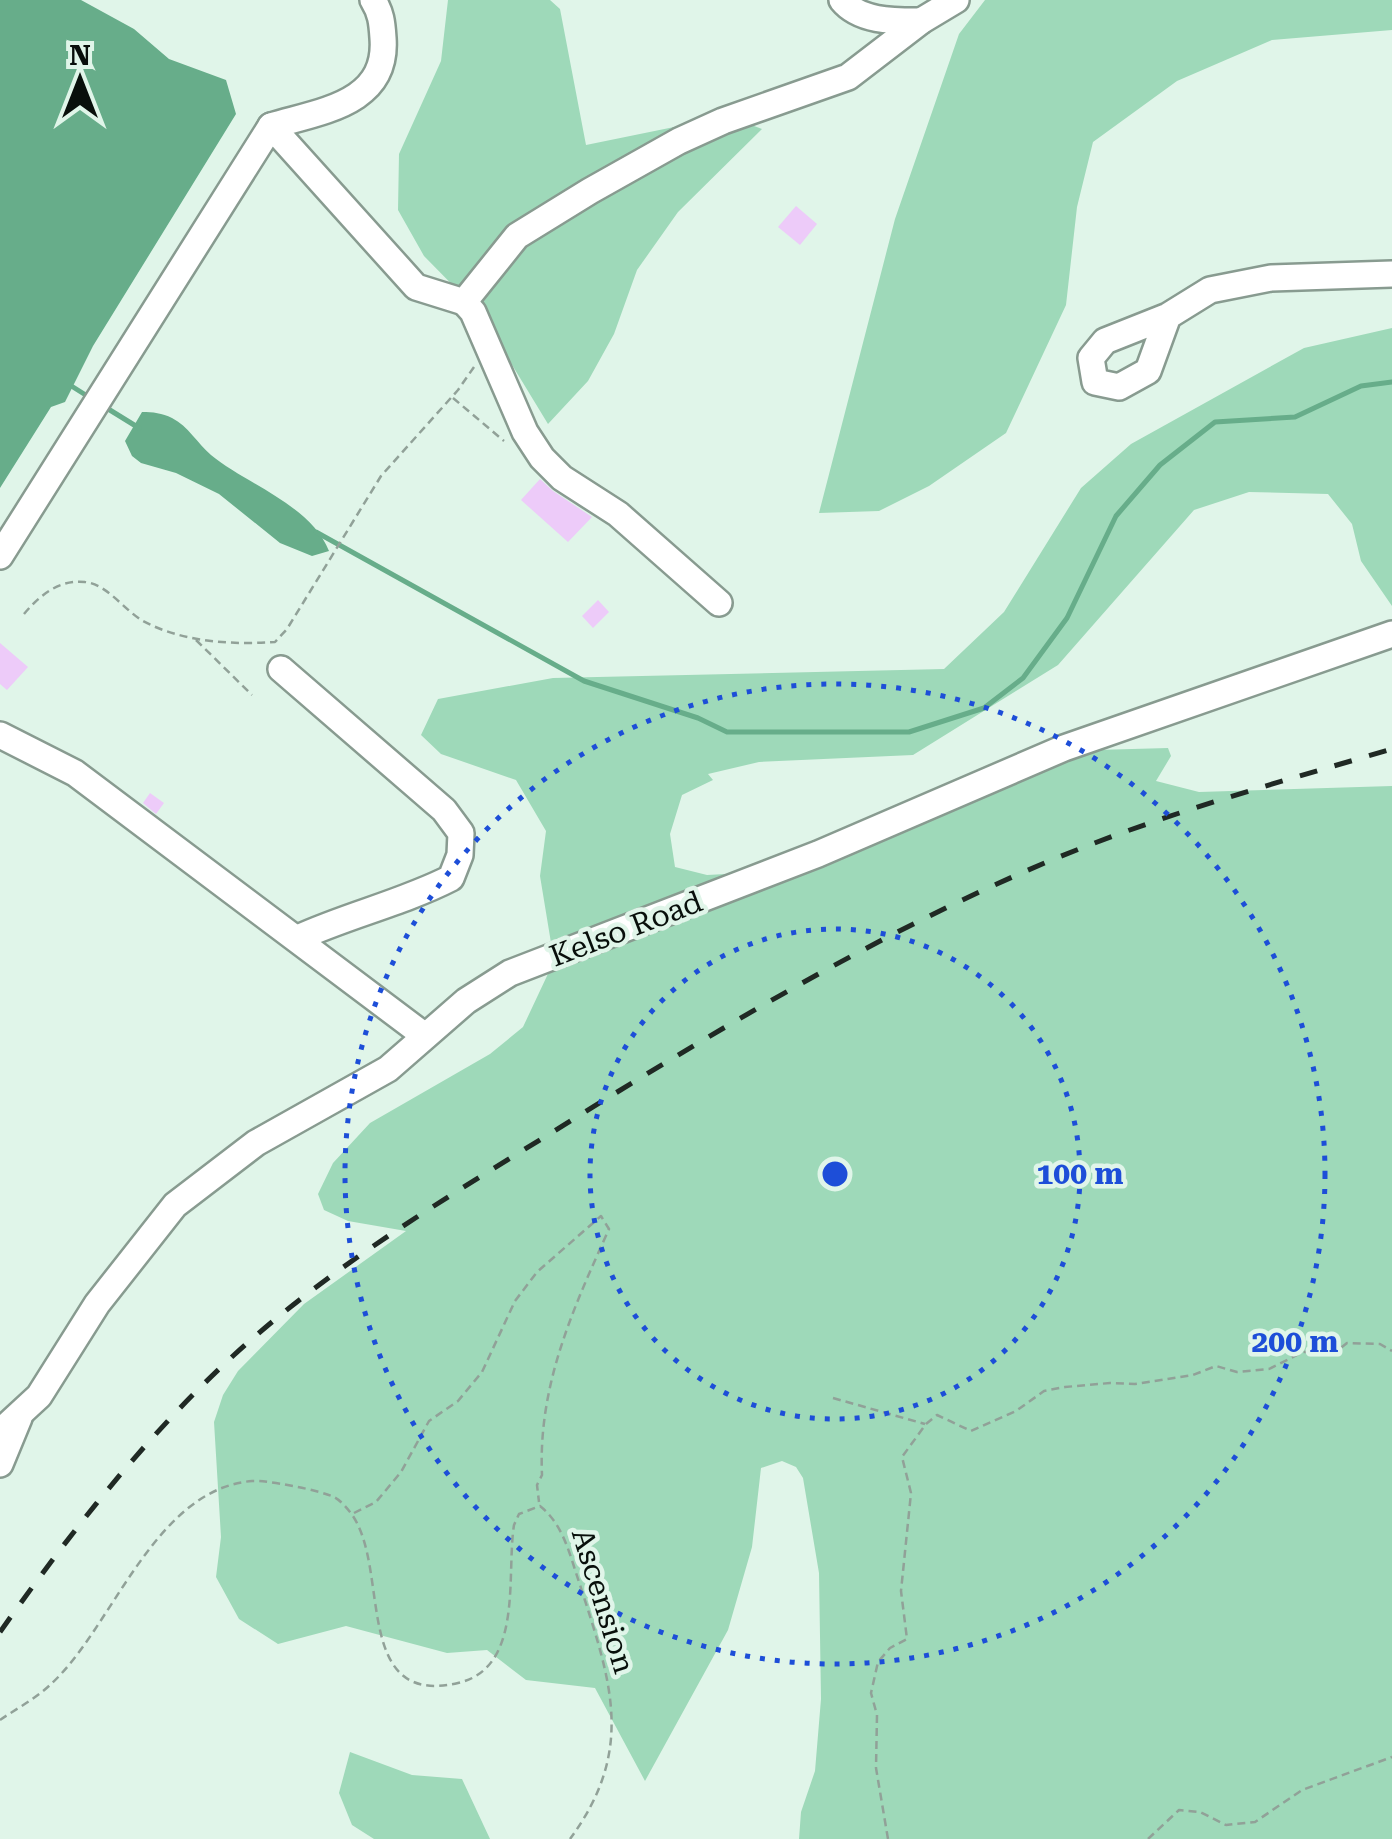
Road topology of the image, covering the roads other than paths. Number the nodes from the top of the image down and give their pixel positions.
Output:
1 (373, 0) edge
2 (842, 0) edge
3 (956, 0) edge
4 (921, 21) junction
5 (270, 126) junction
6 (1392, 274) edge
7 (464, 302) junction
8 (1168, 316) dead end
9 (0, 556) edge
10 (719, 603) dead end
11 (1392, 634) edge
12 (281, 669) dead end
13 (0, 736) edge
14 (298, 938) junction
15 (425, 1036) junction
16 (21, 1414) junction
17 (0, 1432) edge
18 (0, 1464) edge

1 - 5 street
2 - 4 street
3 - 4 street
4 - 7 street
5 - 7 street
5 - 9 street
6 - 8 street
7 - 10 street
11 - 15 street, Kelso Road
12 - 14 street
13 - 14 street
14 - 15 street
15 - 16 street, Kelso Road
16 - 17 street, Kelso Road
16 - 18 street

